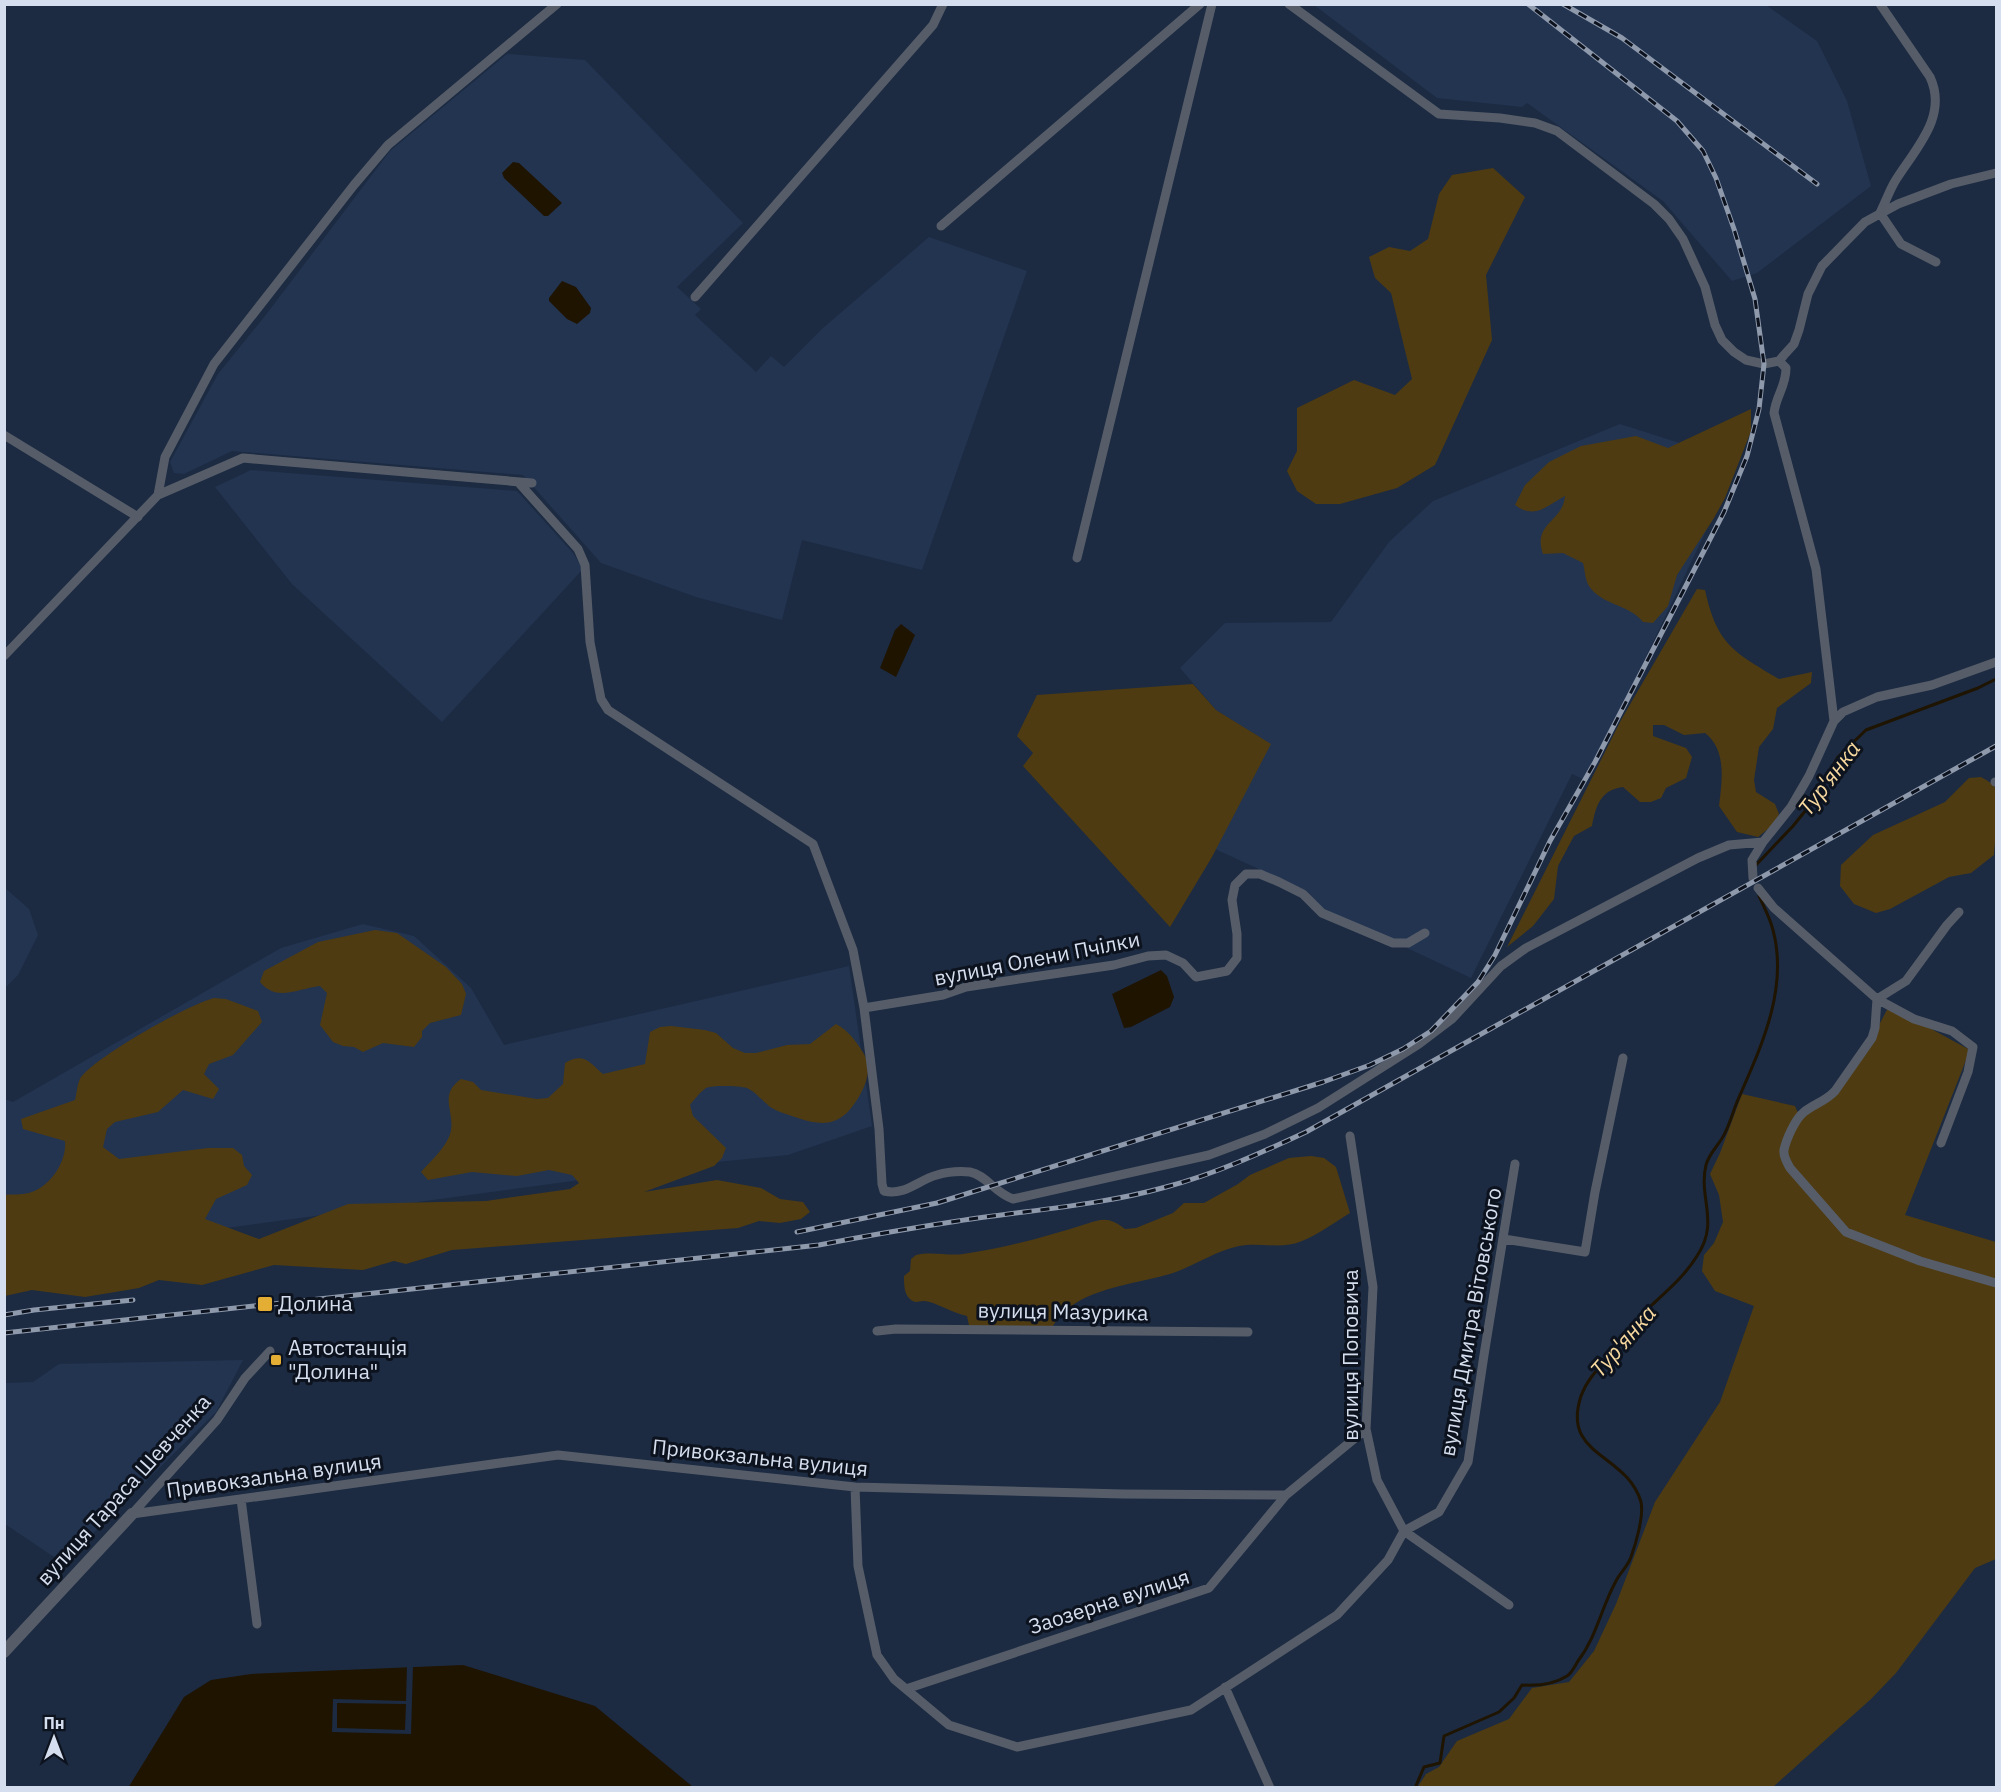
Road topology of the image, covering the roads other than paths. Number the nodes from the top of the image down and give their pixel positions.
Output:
1 (557, 4) edge
2 (943, 4) edge
3 (1200, 4) edge
4 (1212, 4) edge
5 (1289, 4) edge
6 (1880, 4) edge
7 (1996, 173) edge
8 (1880, 213) junction
9 (940, 226) dead end
10 (1936, 262) dead end
11 (695, 297) dead end
12 (1779, 361) junction
13 (4, 435) edge
14 (519, 483) junction
15 (532, 483) dead end
16 (158, 495) junction
17 (138, 517) junction
18 (1077, 558) dead end
19 (4, 656) edge
20 (1996, 662) edge
21 (1834, 721) junction
22 (1763, 842) junction
23 (1753, 878) dead end
24 (1758, 888) dead end
25 (1959, 912) dead end
26 (1425, 933) dead end
27 (1877, 999) junction
28 (864, 1008) junction
29 (1623, 1058) dead end
30 (1350, 1136) dead end
31 (1941, 1143) dead end
32 (1515, 1164) dead end
33 (1504, 1239) junction
34 (1996, 1283) edge
35 (877, 1331) dead end
36 (1248, 1332) dead end
37 (270, 1351) dead end
38 (1365, 1429) junction
39 (855, 1487) junction
40 (1286, 1495) junction
41 (241, 1499) junction
42 (132, 1514) junction
43 (1404, 1531) junction
44 (1509, 1605) dead end
45 (257, 1624) dead end
46 (4, 1652) edge
47 (1226, 1687) junction
48 (906, 1689) junction
49 (1270, 1788) edge

1 - 16 street
2 - 11 street
3 - 9 street
4 - 18 street
5 - 12 street
6 - 8 street
7 - 8 street
8 - 10 street
8 - 12 street
12 - 21 street
13 - 17 street
14 - 15 street
14 - 16 street
14 - 28 street
16 - 17 street
17 - 19 street
20 - 21 street
21 - 22 street
22 - 23 street
22 - 28 street
24 - 27 street
25 - 27 street
26 - 28 street, вулиця Олени Пчілки
27 - 31 street
27 - 34 street
29 - 33 street
30 - 38 street, вулиця Поповича
32 - 33 street, вулиця Дмитра Вітовського
33 - 43 street, вулиця Дмитра Вітовського
35 - 36 street, вулиця Мазурика
37 - 42 street, вулиця Тараса Шевченка
38 - 40 street
38 - 43 street, вулиця Поповича
39 - 40 street, Привокзальна вулиця
39 - 41 street, Привокзальна вулиця
39 - 48 street
40 - 48 street, Заозерна вулиця
41 - 42 street, Привокзальна вулиця
41 - 45 street
42 - 46 street, вулиця Тараса Шевченка
43 - 44 street, вулиця Поповича
43 - 47 street
47 - 48 street
47 - 49 street

